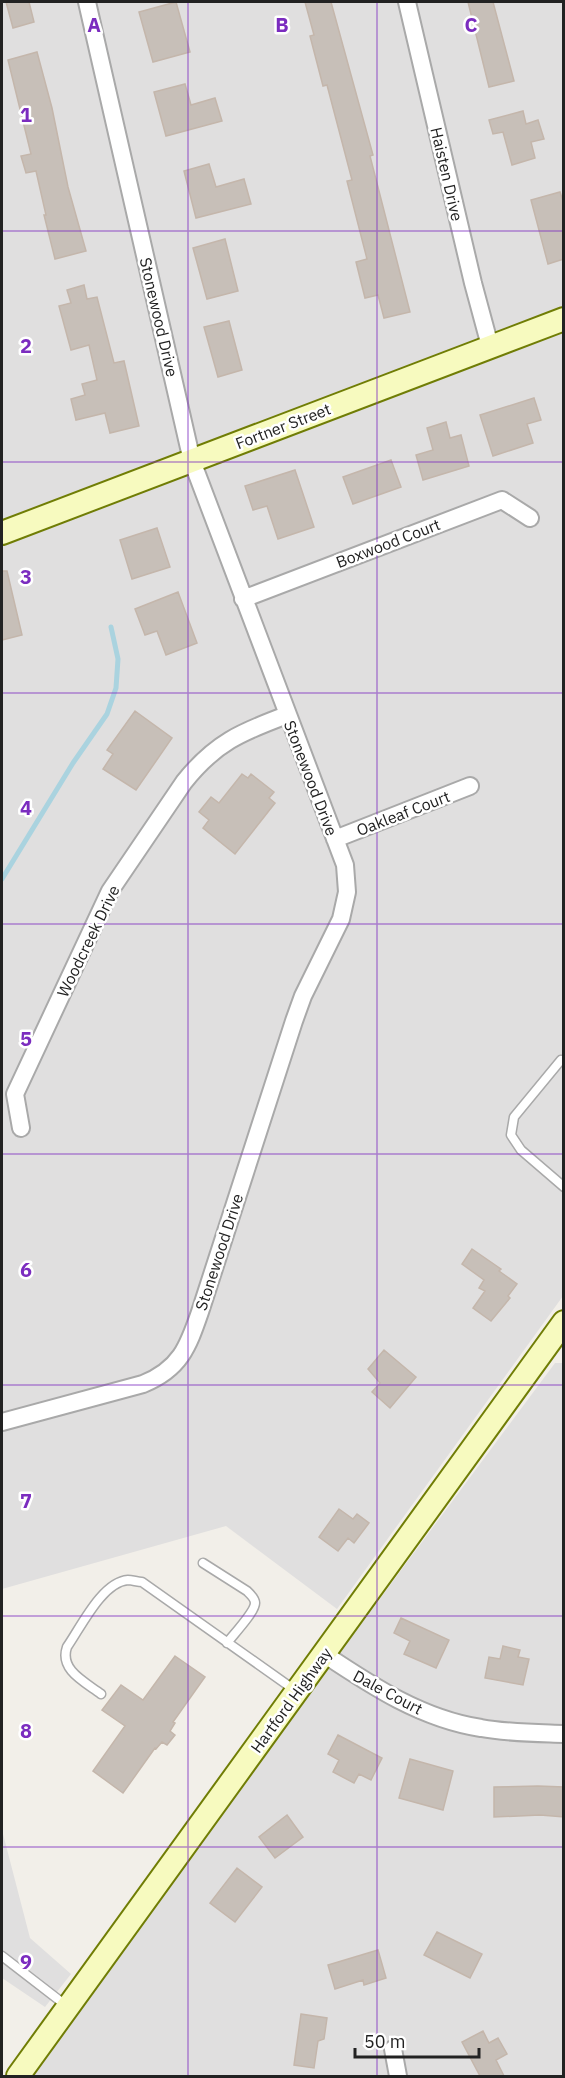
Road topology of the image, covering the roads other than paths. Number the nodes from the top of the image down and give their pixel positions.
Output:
1 (87, 2) edge
2 (407, 2) edge
3 (564, 319) edge
4 (490, 346) junction
5 (192, 461) junction
6 (530, 518) dead end
7 (2, 533) edge
8 (243, 598) junction
9 (287, 715) junction
10 (470, 786) dead end
11 (335, 839) junction
12 (561, 1060) dead end
13 (21, 1128) dead end
14 (564, 1187) edge
15 (564, 1322) edge
16 (2, 1422) edge
17 (203, 1563) dead end
18 (227, 1643) junction
19 (324, 1654) junction
20 (296, 1692) junction
21 (101, 1694) dead end
22 (564, 1734) edge
23 (2, 1956) edge
24 (68, 2007) junction
25 (393, 2049) dead end
26 (18, 2076) edge
27 (398, 2076) edge

1 - 5 street, Stonewood Drive
2 - 4 street, Haisten Drive
3 - 4 main road, Fortner Street
4 - 5 main road, Fortner Street
5 - 7 main road, Fortner Street
5 - 8 street, Stonewood Drive
6 - 8 street, Boxwood Court
8 - 9 street, Stonewood Drive
9 - 11 street, Stonewood Drive
9 - 13 street, Woodcreek Drive
10 - 11 street, Oakleaf Court
11 - 16 street, Stonewood Drive
12 - 14 lane
15 - 19 main road, Hartford Highway
17 - 18 lane
18 - 20 lane
18 - 21 lane
19 - 20 main road, Hartford Highway
19 - 22 street, Dale Court
20 - 24 main road, Hartford Highway
23 - 24 lane
24 - 26 main road, Hartford Highway
25 - 27 street

